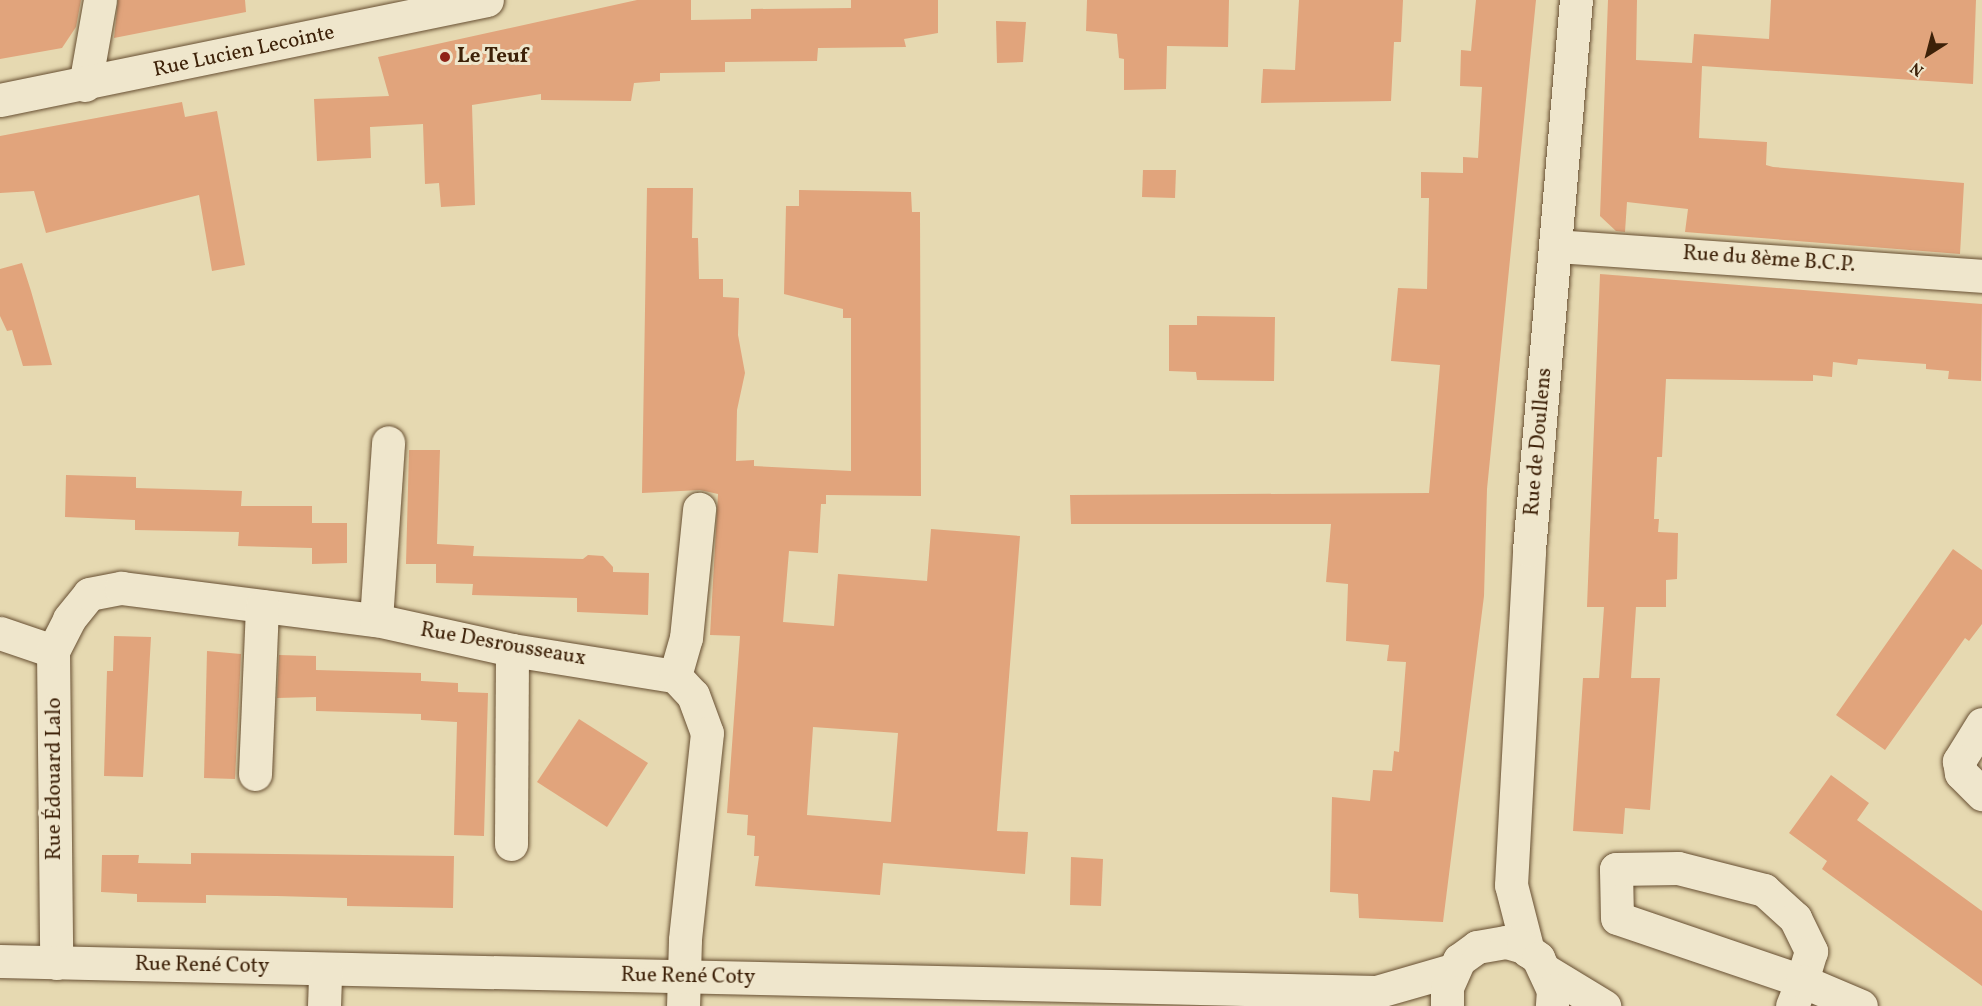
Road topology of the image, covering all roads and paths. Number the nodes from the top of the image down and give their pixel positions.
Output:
1 (100, 0) edge
2 (487, 0) edge
3 (1576, 0) edge
4 (85, 85) junction
5 (0, 100) edge
6 (1556, 246) junction
7 (1982, 276) edge
8 (388, 442) dead end
9 (699, 509) dead end
10 (262, 606) junction
11 (376, 620) junction
12 (0, 633) edge
13 (512, 650) junction
14 (53, 651) junction
15 (675, 676) junction
16 (1982, 724) edge
17 (255, 774) dead end
18 (1982, 794) edge
19 (511, 844) dead end
20 (1511, 885) junction
21 (1488, 943) junction
22 (1538, 961) junction
23 (0, 962) edge
24 (56, 963) junction
25 (325, 969) junction
26 (1452, 970) junction
27 (683, 991) edge
28 (1376, 992) junction
29 (1797, 993) edge
30 (324, 1006) edge
31 (1413, 1006) edge
32 (1447, 1006) edge
33 (1552, 1006) edge
34 (1604, 1006) edge
35 (1861, 1006) edge

1 - 4 street
2 - 4 street, Rue Lucien Lecointe
3 - 6 street, Rue de Doullens
4 - 5 street, Rue Lucien Lecointe
6 - 7 street, Rue du 8ème B.C.P.
6 - 20 street, Rue de Doullens
8 - 11 street
9 - 15 street
10 - 11 street, Rue Desrousseaux
10 - 14 street, Rue Desrousseaux
10 - 17 street
11 - 13 street, Rue Desrousseaux
12 - 14 street
13 - 15 street, Rue Desrousseaux
13 - 19 street
14 - 24 street, Rue Édouard Lalo
15 - 27 street
16 - 18 street
20 - 21 street, Rue de Doullens
20 - 22 street, Rue de Doullens
21 - 22 street
21 - 26 street
22 - 33 street, Rue de Doullens
22 - 34 street
23 - 24 street, Rue René Coty
24 - 25 street, Rue René Coty
25 - 27 street, Rue René Coty
25 - 30 street
26 - 28 street, Rue René Coty
26 - 32 street
27 - 28 street, Rue René Coty
28 - 31 street, Rue René Coty
29 - 29 street
29 - 35 street

